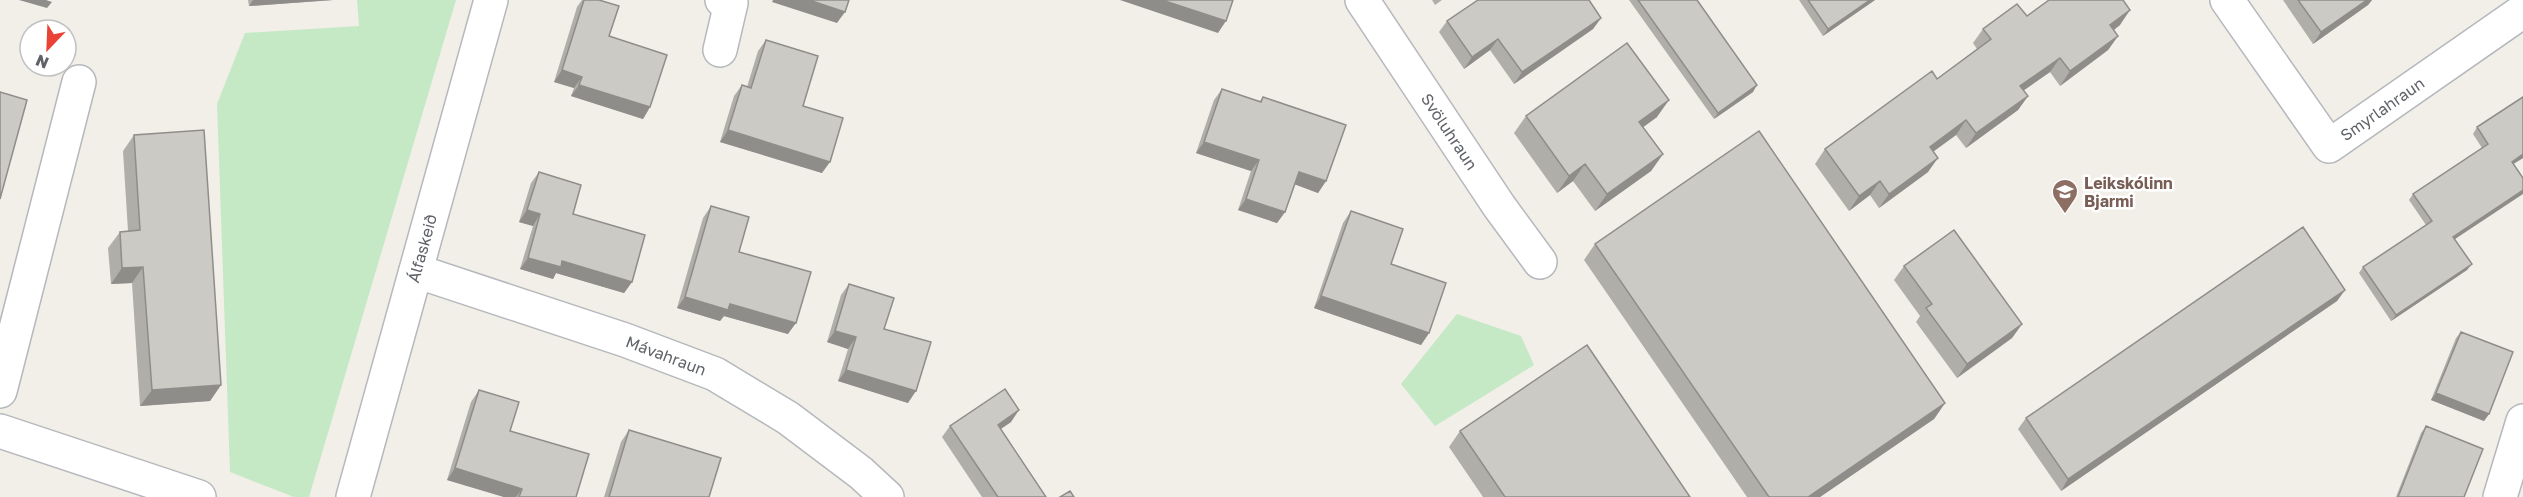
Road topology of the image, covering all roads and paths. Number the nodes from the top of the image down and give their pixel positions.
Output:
1 (491, 0) edge
2 (722, 0) edge
3 (1362, 0) edge
4 (2227, 0) edge
5 (2523, 11) edge
6 (720, 50) dead end
7 (79, 82) dead end
8 (1540, 262) dead end
9 (416, 271) junction
10 (0, 391) edge
11 (2523, 421) edge
12 (0, 431) edge
13 (199, 497) edge
14 (353, 497) edge
15 (887, 497) edge
16 (2500, 497) edge

1 - 9 street, Álfaskeið
2 - 6 street
3 - 8 street, Svöluhraun
4 - 5 street, Smyrlahraun
7 - 10 street
9 - 14 street, Álfaskeið
9 - 15 street, Mávahraun
11 - 16 street
12 - 13 street

